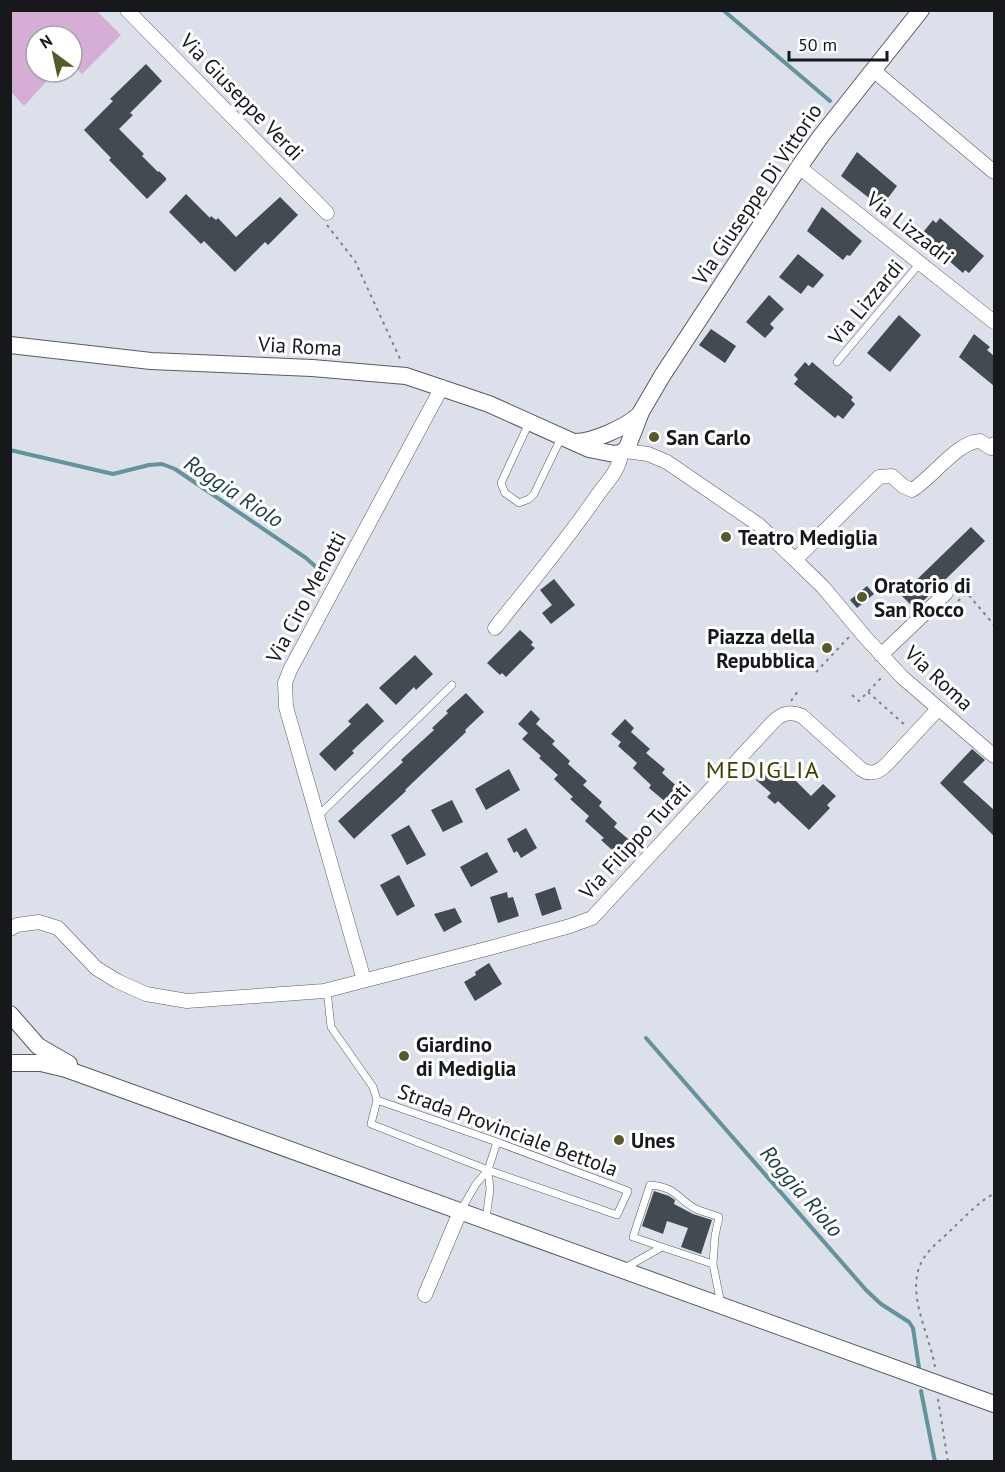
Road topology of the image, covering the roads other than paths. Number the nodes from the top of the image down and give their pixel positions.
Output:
1 (127, 10) edge
2 (921, 10) edge
3 (873, 70) junction
4 (799, 167) junction
5 (994, 172) edge
6 (327, 213) road end
7 (920, 263) junction
8 (994, 322) edge
9 (10, 345) edge
10 (837, 362) dead end
11 (442, 387) junction
12 (641, 412) junction
13 (529, 423) junction
14 (611, 431) junction
15 (568, 440) junction
16 (993, 448) edge
17 (622, 451) junction
18 (796, 559) junction
19 (946, 593) road end
20 (495, 628) dead end
21 (881, 655) junction
22 (452, 685) dead end
23 (938, 709) junction
24 (994, 756) edge
25 (317, 817) junction
26 (10, 929) edge
27 (364, 980) junction
28 (327, 990) junction
29 (10, 1014) edge
30 (10, 1063) edge
31 (112, 1086) junction
32 (377, 1100) junction
33 (497, 1142) junction
34 (488, 1170) junction
35 (460, 1212) junction
36 (486, 1221) junction
37 (662, 1247) junction
38 (713, 1264) junction
39 (621, 1270) junction
40 (425, 1295) dead end
41 (722, 1306) junction
42 (994, 1404) edge

1 - 6 street, Via Giuseppe Verdi
2 - 3 street, Via Giuseppe Di Vittorio
3 - 4 street, Via Giuseppe Di Vittorio
3 - 5 street
4 - 7 street, Via Lizzadri
4 - 12 street, Via Giuseppe Di Vittorio
7 - 8 street, Via Lizzadri
7 - 10 lane, Via Lizzardi
9 - 11 street, Via Roma
11 - 13 street, Via Roma
11 - 25 street, Via Ciro Menotti
12 - 14 street, Via Giuseppe Di Vittorio
12 - 17 street, Via Giuseppe Di Vittorio
13 - 15 street, Via Roma
13 - 15 lane
14 - 15 street
14 - 17 street
15 - 17 street, Via Roma
16 - 18 street
17 - 18 street, Via Roma
17 - 20 street, Via Giuseppe Di Vittorio
18 - 21 street, Via Roma
19 - 21 street, Via Roma
21 - 23 street, Via Roma
22 - 25 lane
23 - 24 street, Via Roma
23 - 27 street, Via Filippo Turati
25 - 27 street, Via Ciro Menotti
26 - 28 street, Via Filippo Turati
27 - 28 street, Via Filippo Turati
28 - 32 lane
29 - 31 street
30 - 31 street
31 - 35 street
32 - 33 lane, Strada Provinciale Bettola
32 - 34 lane, Strada Provinciale Bettola
33 - 34 lane
33 - 34 lane, Strada Provinciale Bettola
34 - 35 lane
34 - 36 lane
35 - 36 street
35 - 40 street
36 - 39 street
37 - 38 lane
37 - 38 lane
37 - 39 lane
38 - 41 lane
39 - 41 street
41 - 42 street

